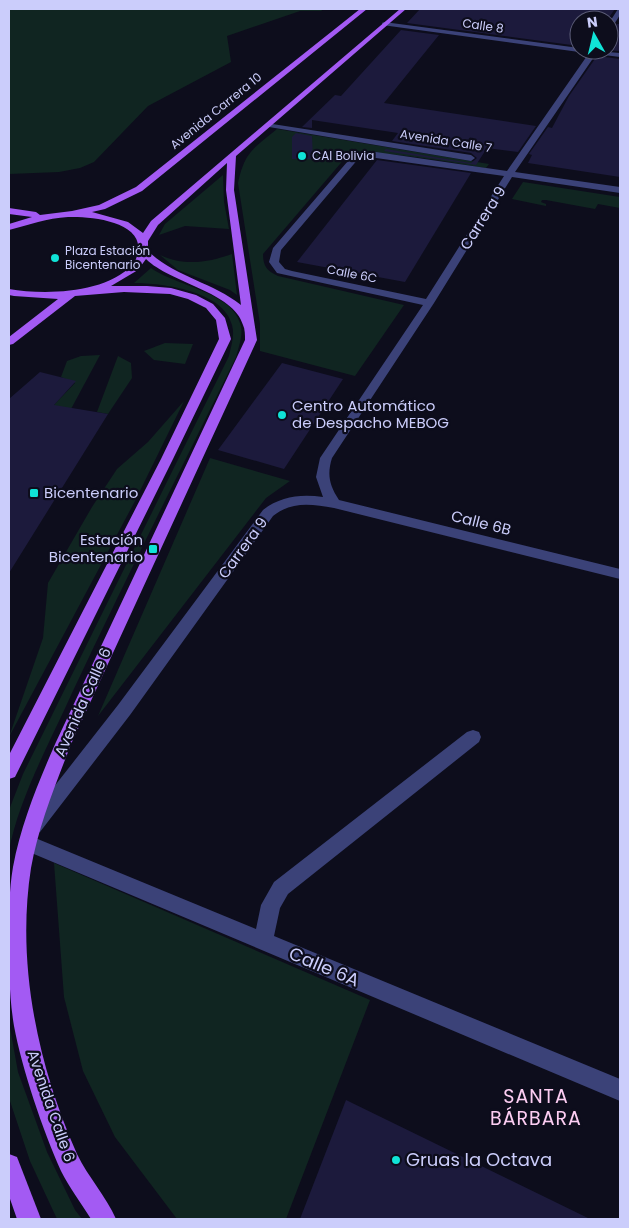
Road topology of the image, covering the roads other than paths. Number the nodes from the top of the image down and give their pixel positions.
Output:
1 (364, 9) edge
2 (403, 9) edge
3 (384, 24) junction
4 (569, 49) edge
5 (589, 60) edge
6 (268, 125) junction
7 (232, 154) junction
8 (476, 158) dead end
9 (514, 167) junction
10 (550, 170) dead end
11 (620, 181) edge
12 (620, 190) edge
13 (9, 211) edge
14 (74, 214) junction
15 (53, 216) junction
16 (9, 228) edge
17 (144, 246) junction
18 (9, 292) edge
19 (80, 292) junction
20 (429, 303) junction
21 (250, 325) junction
22 (9, 342) edge
23 (334, 503) junction
24 (620, 574) edge
25 (473, 737) dead end
26 (9, 772) edge
27 (30, 836) junction
28 (263, 941) junction
29 (620, 1090) edge
30 (9, 1165) edge
31 (9, 1192) edge
32 (29, 1219) edge
33 (104, 1219) edge

1 - 14 main road, Avenida Carrera 10
2 - 3 main road
3 - 4 street, Calle 8
3 - 6 main road
5 - 9 street, Carrera 9
6 - 7 main road
6 - 8 street, Avenida Calle 7
7 - 17 main road
7 - 21 main road, Avenida Calle 6
9 - 12 street
9 - 20 street, Carrera 9
9 - 20 street, Calle 6C
10 - 11 street
13 - 15 main road
14 - 15 main road
14 - 17 main road
15 - 16 main road
17 - 19 main road
17 - 21 main road
18 - 19 main road
19 - 22 main road
19 - 26 main road
20 - 23 street, Carrera 9
21 - 27 main road, Avenida Calle 6
23 - 24 street, Calle 6B
23 - 27 street, Carrera 9
25 - 28 street
27 - 28 street, Calle 6A
27 - 33 main road, Avenida Calle 6
28 - 29 street, Calle 6A
30 - 32 main road
31 - 32 street

